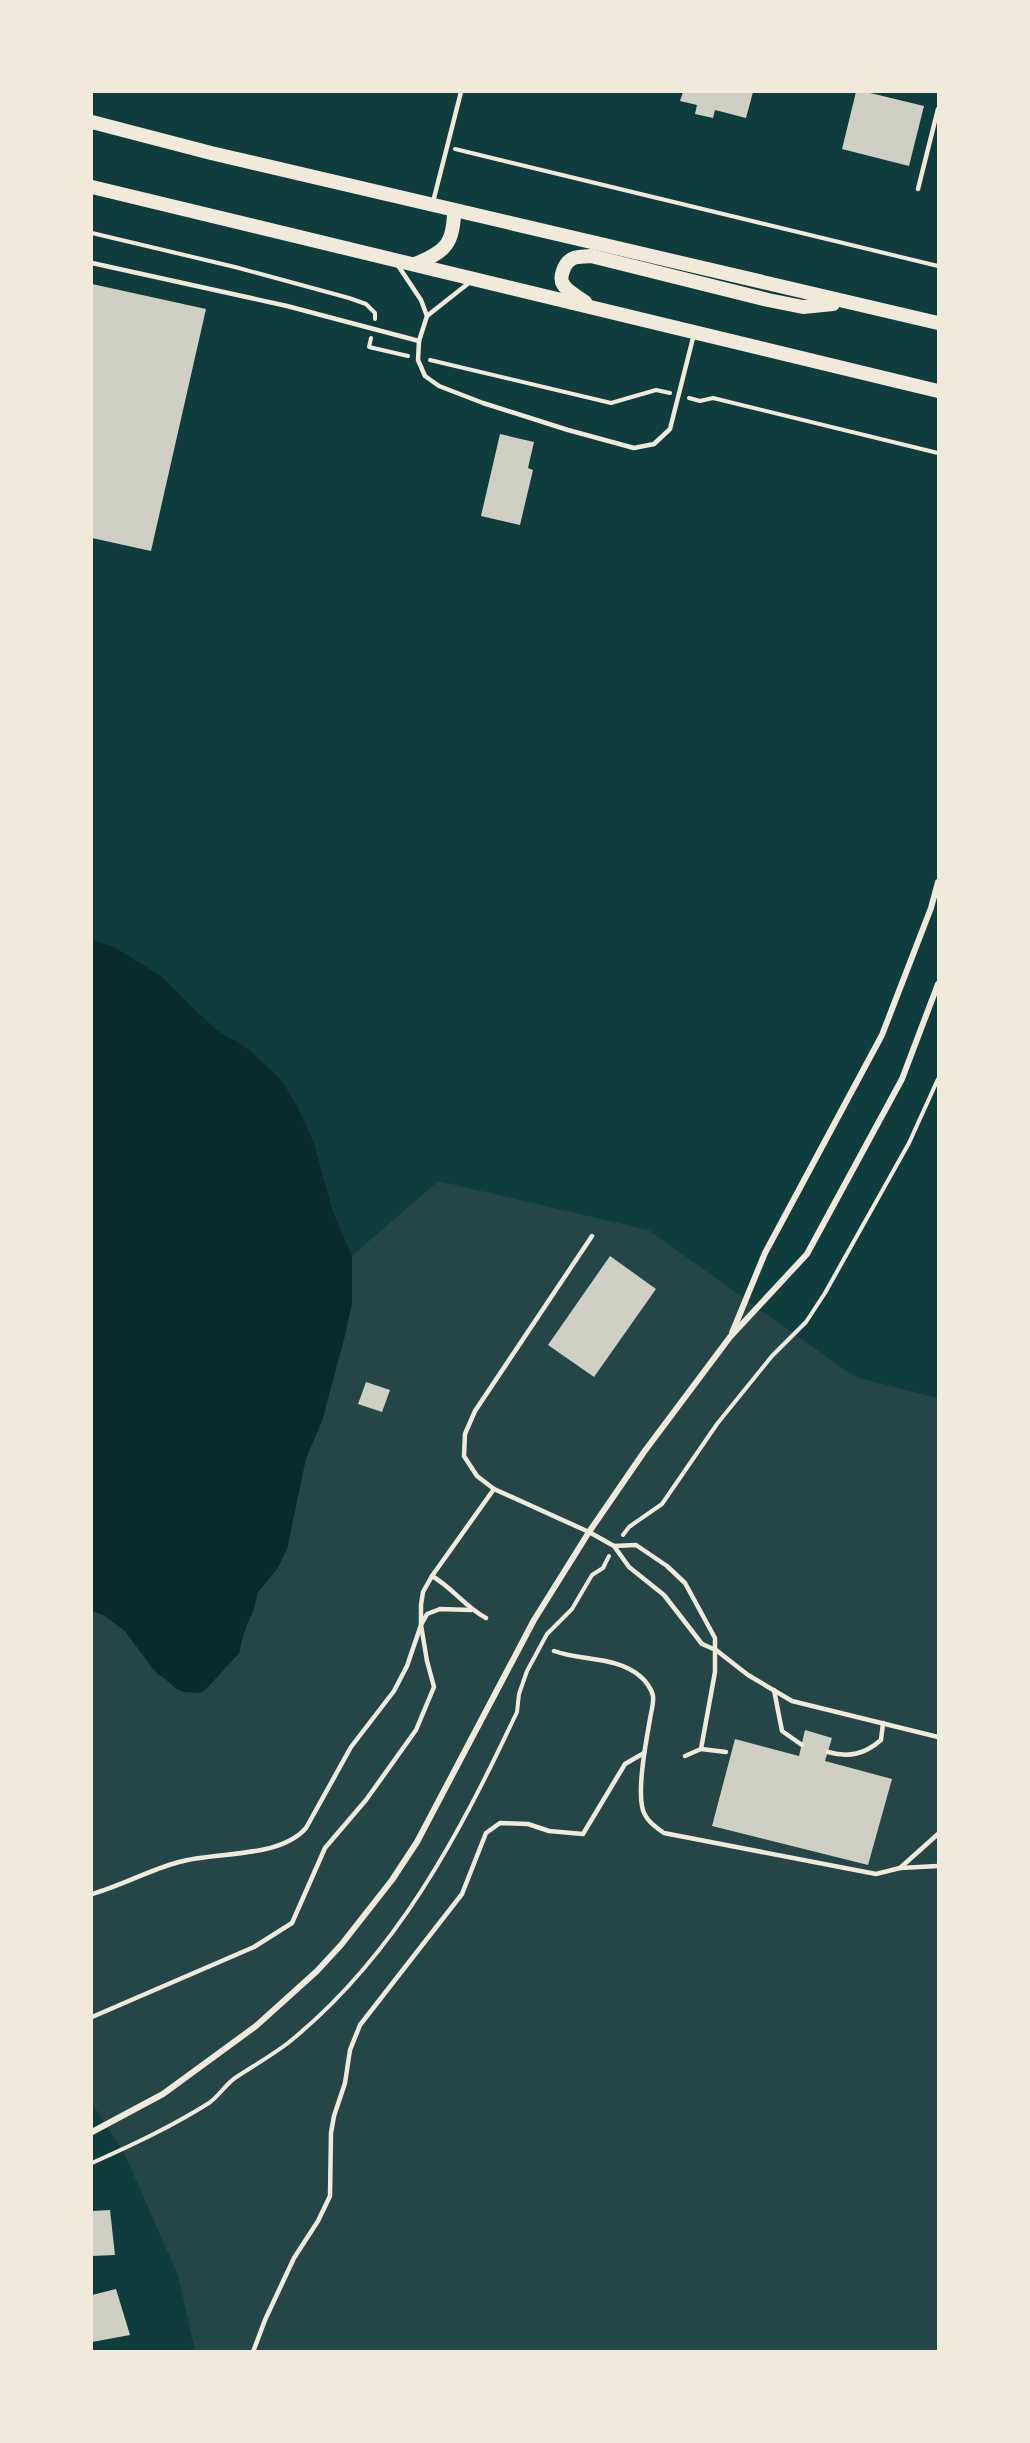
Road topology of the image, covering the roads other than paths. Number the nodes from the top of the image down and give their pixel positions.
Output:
1 (461, 92) edge
2 (939, 109) edge
3 (92, 122) edge
4 (92, 187) edge
5 (918, 189) dead end
6 (432, 205) junction
7 (454, 210) junction
8 (394, 259) junction
9 (92, 263) edge
10 (415, 264) junction
11 (474, 278) junction
12 (844, 303) junction
13 (593, 307) junction
14 (428, 316) junction
15 (939, 323) edge
16 (695, 332) junction
17 (419, 341) junction
18 (939, 391) edge
19 (939, 882) edge
20 (939, 984) edge
21 (592, 1236) dead end
22 (730, 1337) junction
23 (494, 1489) junction
24 (589, 1532) junction
25 (614, 1546) junction
26 (432, 1576) junction
27 (471, 1610) junction
28 (486, 1618) dead end
29 (422, 1625) junction
30 (716, 1650) junction
31 (554, 1651) dead end
32 (774, 1690) junction
33 (883, 1723) junction
34 (939, 1737) edge
35 (802, 1745) dead end
36 (701, 1749) junction
37 (726, 1752) dead end
38 (828, 1752) dead end
39 (644, 1753) junction
40 (684, 1756) dead end
41 (939, 1834) edge
42 (939, 1866) edge
43 (900, 1868) junction
44 (92, 1894) edge
45 (92, 2017) edge
46 (92, 2132) edge
47 (253, 2352) edge

1 - 6 lane
2 - 5 lane
3 - 6 main road
4 - 8 main road
6 - 7 main road
7 - 10 main road
7 - 12 main road
8 - 10 main road
8 - 14 lane
9 - 17 lane
10 - 11 main road
11 - 13 main road
11 - 14 lane
12 - 13 main road
12 - 15 main road
13 - 16 main road
14 - 17 lane
16 - 17 lane
16 - 18 main road
19 - 22 street
20 - 22 street
21 - 23 lane
22 - 24 street
23 - 24 lane
23 - 26 lane
24 - 25 lane
24 - 46 street
25 - 30 lane
25 - 30 lane
26 - 27 lane
26 - 29 lane
27 - 28 lane
27 - 29 lane
29 - 44 lane
29 - 45 lane
30 - 32 lane
30 - 36 lane
31 - 39 lane
32 - 33 lane
32 - 35 lane
33 - 34 lane
33 - 38 lane
36 - 37 lane
36 - 40 lane
39 - 43 lane
39 - 47 lane
41 - 43 lane
42 - 43 lane

